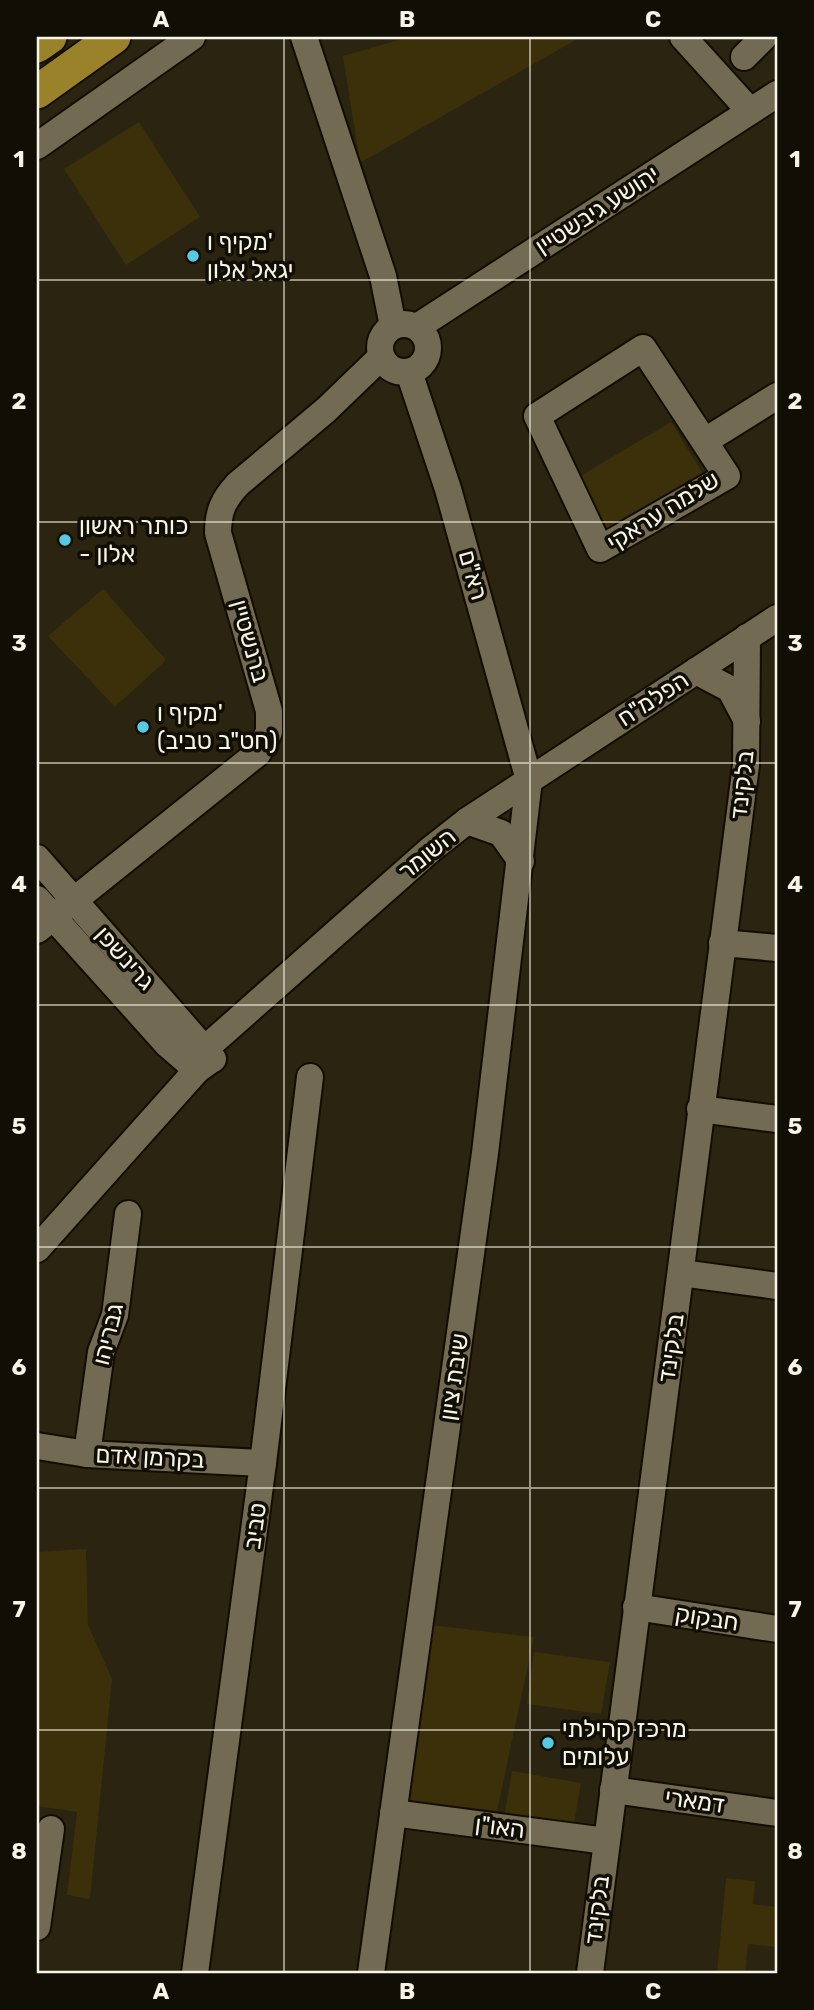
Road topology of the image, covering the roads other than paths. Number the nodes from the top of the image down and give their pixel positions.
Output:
1 (50, 37) edge
2 (114, 37) edge
3 (192, 37) edge
4 (304, 37) edge
5 (683, 37) edge
6 (764, 37) edge
7 (37, 47) edge
8 (744, 57) dead end
9 (37, 92) edge
10 (777, 94) edge
11 (750, 111) junction
12 (37, 146) edge
13 (405, 327) junction
14 (381, 357) junction
15 (409, 372) junction
16 (777, 396) edge
17 (705, 441) junction
18 (777, 618) edge
19 (747, 637) junction
20 (696, 671) junction
21 (748, 722) junction
22 (516, 730) junction
23 (575, 750) junction
24 (529, 780) junction
25 (467, 821) junction
26 (37, 858) edge
27 (521, 862) junction
28 (74, 900) junction
29 (42, 915) edge
30 (722, 943) junction
31 (777, 948) edge
32 (206, 1059) junction
33 (310, 1077) dead end
34 (701, 1109) junction
35 (777, 1119) edge
36 (128, 1214) dead end
37 (37, 1248) edge
38 (681, 1273) junction
39 (777, 1286) edge
40 (37, 1446) edge
41 (87, 1454) junction
42 (263, 1463) junction
43 (636, 1607) junction
44 (777, 1629) edge
45 (613, 1790) junction
46 (393, 1813) junction
47 (777, 1813) edge
48 (51, 1829) dead end
49 (606, 1841) junction
50 (37, 1927) edge
51 (195, 1973) edge
52 (371, 1973) edge
53 (590, 1973) edge

1 - 7 main road
2 - 9 main road
3 - 12 street
4 - 13 street
5 - 11 street
6 - 8 street
10 - 11 street, יהושע גיבשטיין
11 - 13 street, יהושע גיבשטיין
13 - 14 street
13 - 15 street
14 - 15 street
14 - 28 street, ברנשטיין
15 - 22 street, רא"ם
16 - 17 street, שלמה עראקי
17 - 17 street, שלמה עראקי
18 - 19 street, הפלמ"ח
19 - 20 street, הפלמ"ח
19 - 21 street, בלקינד
20 - 21 street, בלקינד
20 - 23 street, הפלמ"ח
21 - 30 street, בלקינד
22 - 23 street
22 - 24 street, רא"ם
23 - 24 street, הפלמ"ח
24 - 25 street, השומר
24 - 27 street, שיבת ציון
25 - 27 street
25 - 32 street, השומר
26 - 28 street, גרינשפן
27 - 46 street, שיבת ציון
28 - 29 street, ברנשטיין
28 - 32 street, גרינשפן
29 - 32 street, גרינשפן
30 - 31 street
30 - 34 street, בלקינד
32 - 37 street, השומר
33 - 42 street, טביב
34 - 35 street
34 - 38 street, בלקינד
36 - 41 street, גבריהו
38 - 39 street
38 - 43 street, בלקינד
40 - 41 street, בקרמן אדם
41 - 42 street, בקרמן אדם
42 - 51 street, טביב
43 - 44 street, חבקוק
43 - 45 street, בלקינד
45 - 47 street, דמארי
45 - 49 street, בלקינד
46 - 49 street, האו"ן
46 - 52 street, שיבת ציון
48 - 50 street
49 - 53 street, בלקינד

